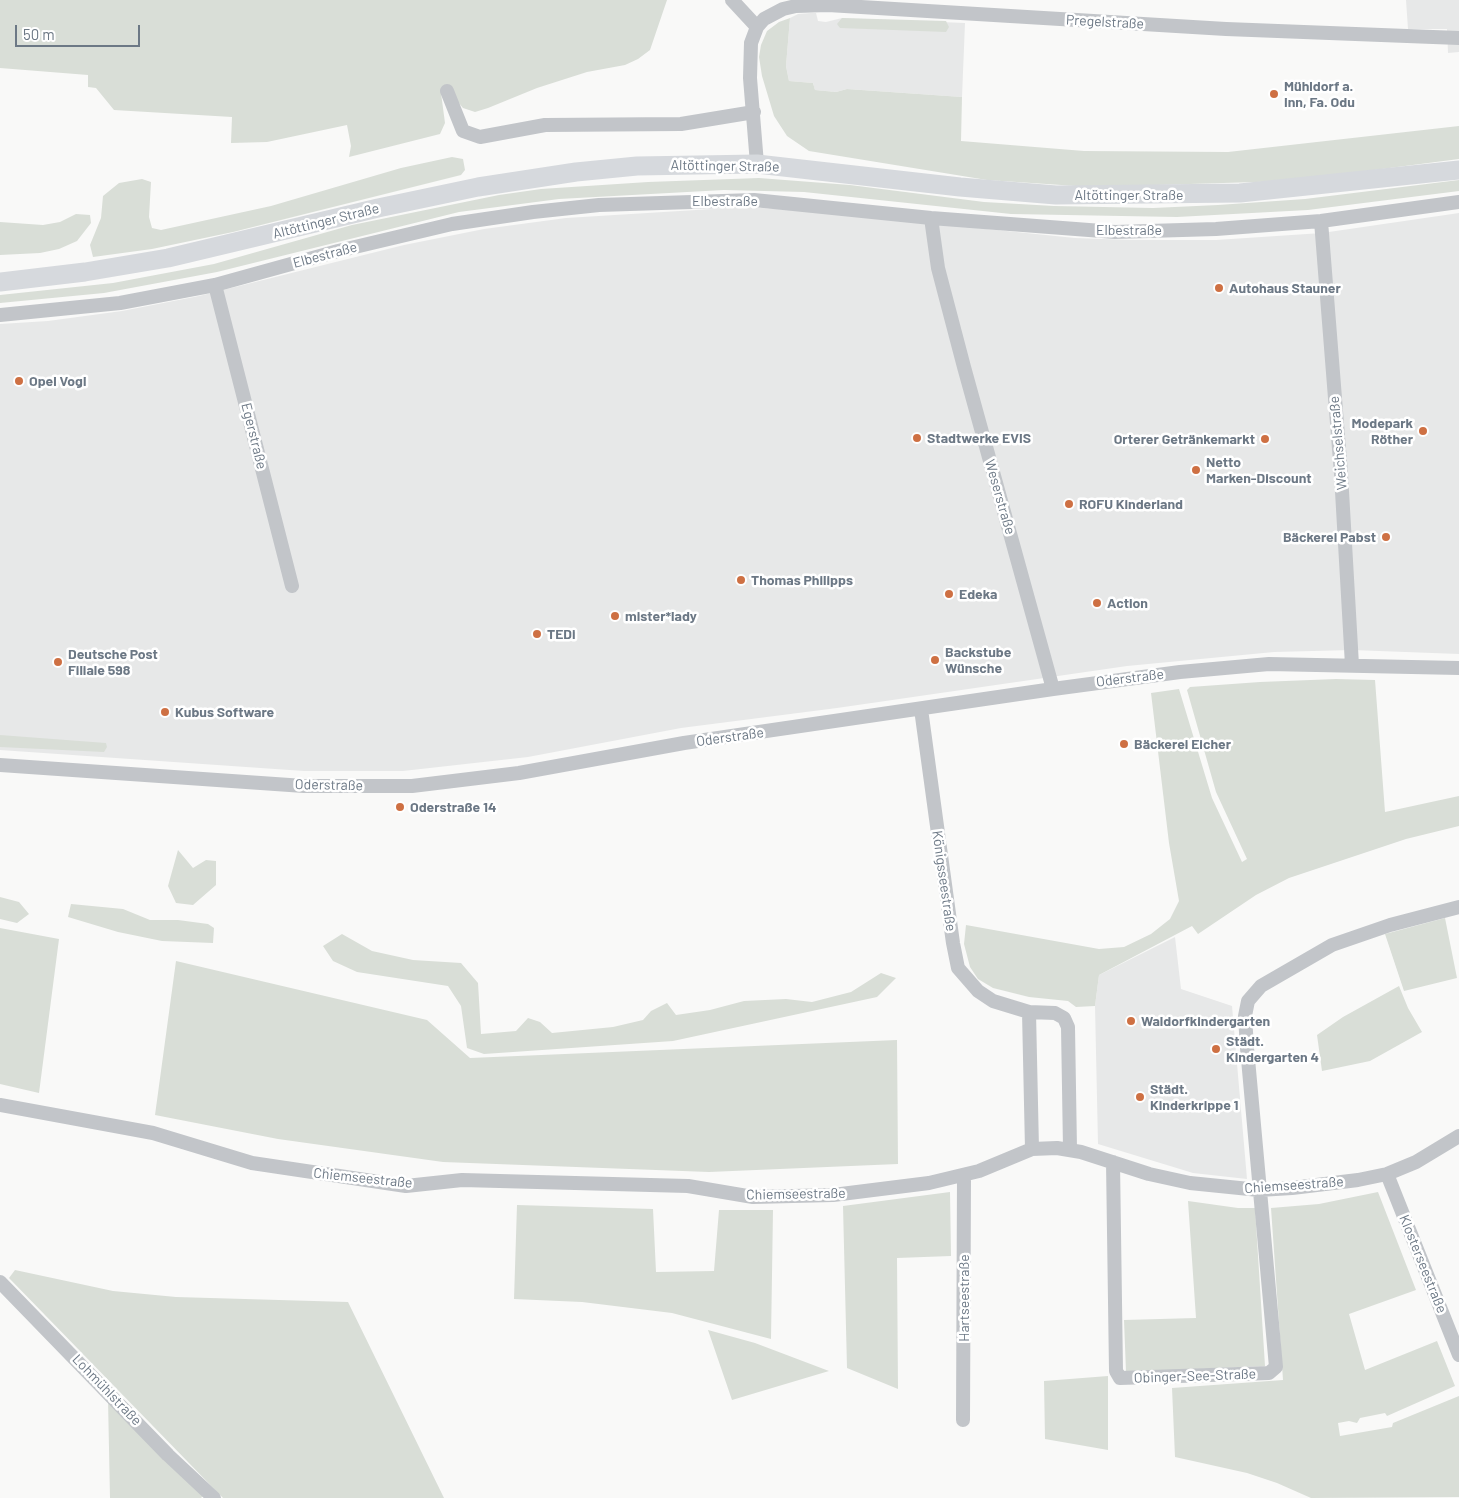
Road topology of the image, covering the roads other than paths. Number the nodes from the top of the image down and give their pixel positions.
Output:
1 (732, 0) edge
2 (758, 27) junction
3 (1459, 38) edge
4 (448, 91) dead end
5 (754, 112) junction
6 (758, 164) junction
7 (1459, 170) edge
8 (1459, 202) edge
9 (931, 218) junction
10 (1321, 221) junction
11 (0, 282) edge
12 (215, 285) junction
13 (0, 315) edge
14 (292, 586) dead end
15 (1352, 665) junction
16 (1459, 668) edge
17 (1053, 688) junction
18 (922, 709) junction
19 (0, 765) edge
20 (1459, 908) edge
21 (1029, 1012) junction
22 (0, 1106) edge
23 (1459, 1136) edge
24 (1032, 1149) junction
25 (1070, 1149) junction
26 (1113, 1162) junction
27 (1387, 1174) junction
28 (964, 1176) junction
29 (1259, 1190) junction
30 (0, 1282) edge
31 (1459, 1355) edge
32 (963, 1420) dead end
33 (214, 1498) edge

1 - 2 street
2 - 3 street, Pregelstraße
2 - 5 street
4 - 5 street
5 - 6 street
6 - 7 main road, Altöttinger Straße
6 - 11 main road, Altöttinger Straße
8 - 10 street, Elbestraße
9 - 10 street, Elbestraße
9 - 12 street, Elbestraße
9 - 17 street, Weserstraße
10 - 15 street, Weichselstraße
12 - 13 street, Elbestraße
12 - 14 street, Egerstraße
15 - 16 street, Oderstraße
15 - 17 street, Oderstraße
17 - 18 street, Oderstraße
18 - 19 street, Oderstraße
18 - 21 street, Königsseestraße
20 - 29 street
21 - 24 street
21 - 25 street, Königsseestraße
22 - 28 street, Chiemseestraße
23 - 27 street, Chiemseestraße
24 - 25 street, Chiemseestraße
24 - 28 street, Chiemseestraße
25 - 26 street, Chiemseestraße
26 - 29 street, Chiemseestraße
26 - 29 street, Obinger-See-Straße
27 - 29 street, Chiemseestraße
27 - 31 street, Klosterseestraße
28 - 32 street, Hartseestraße
30 - 33 street, Lohmühlstraße

